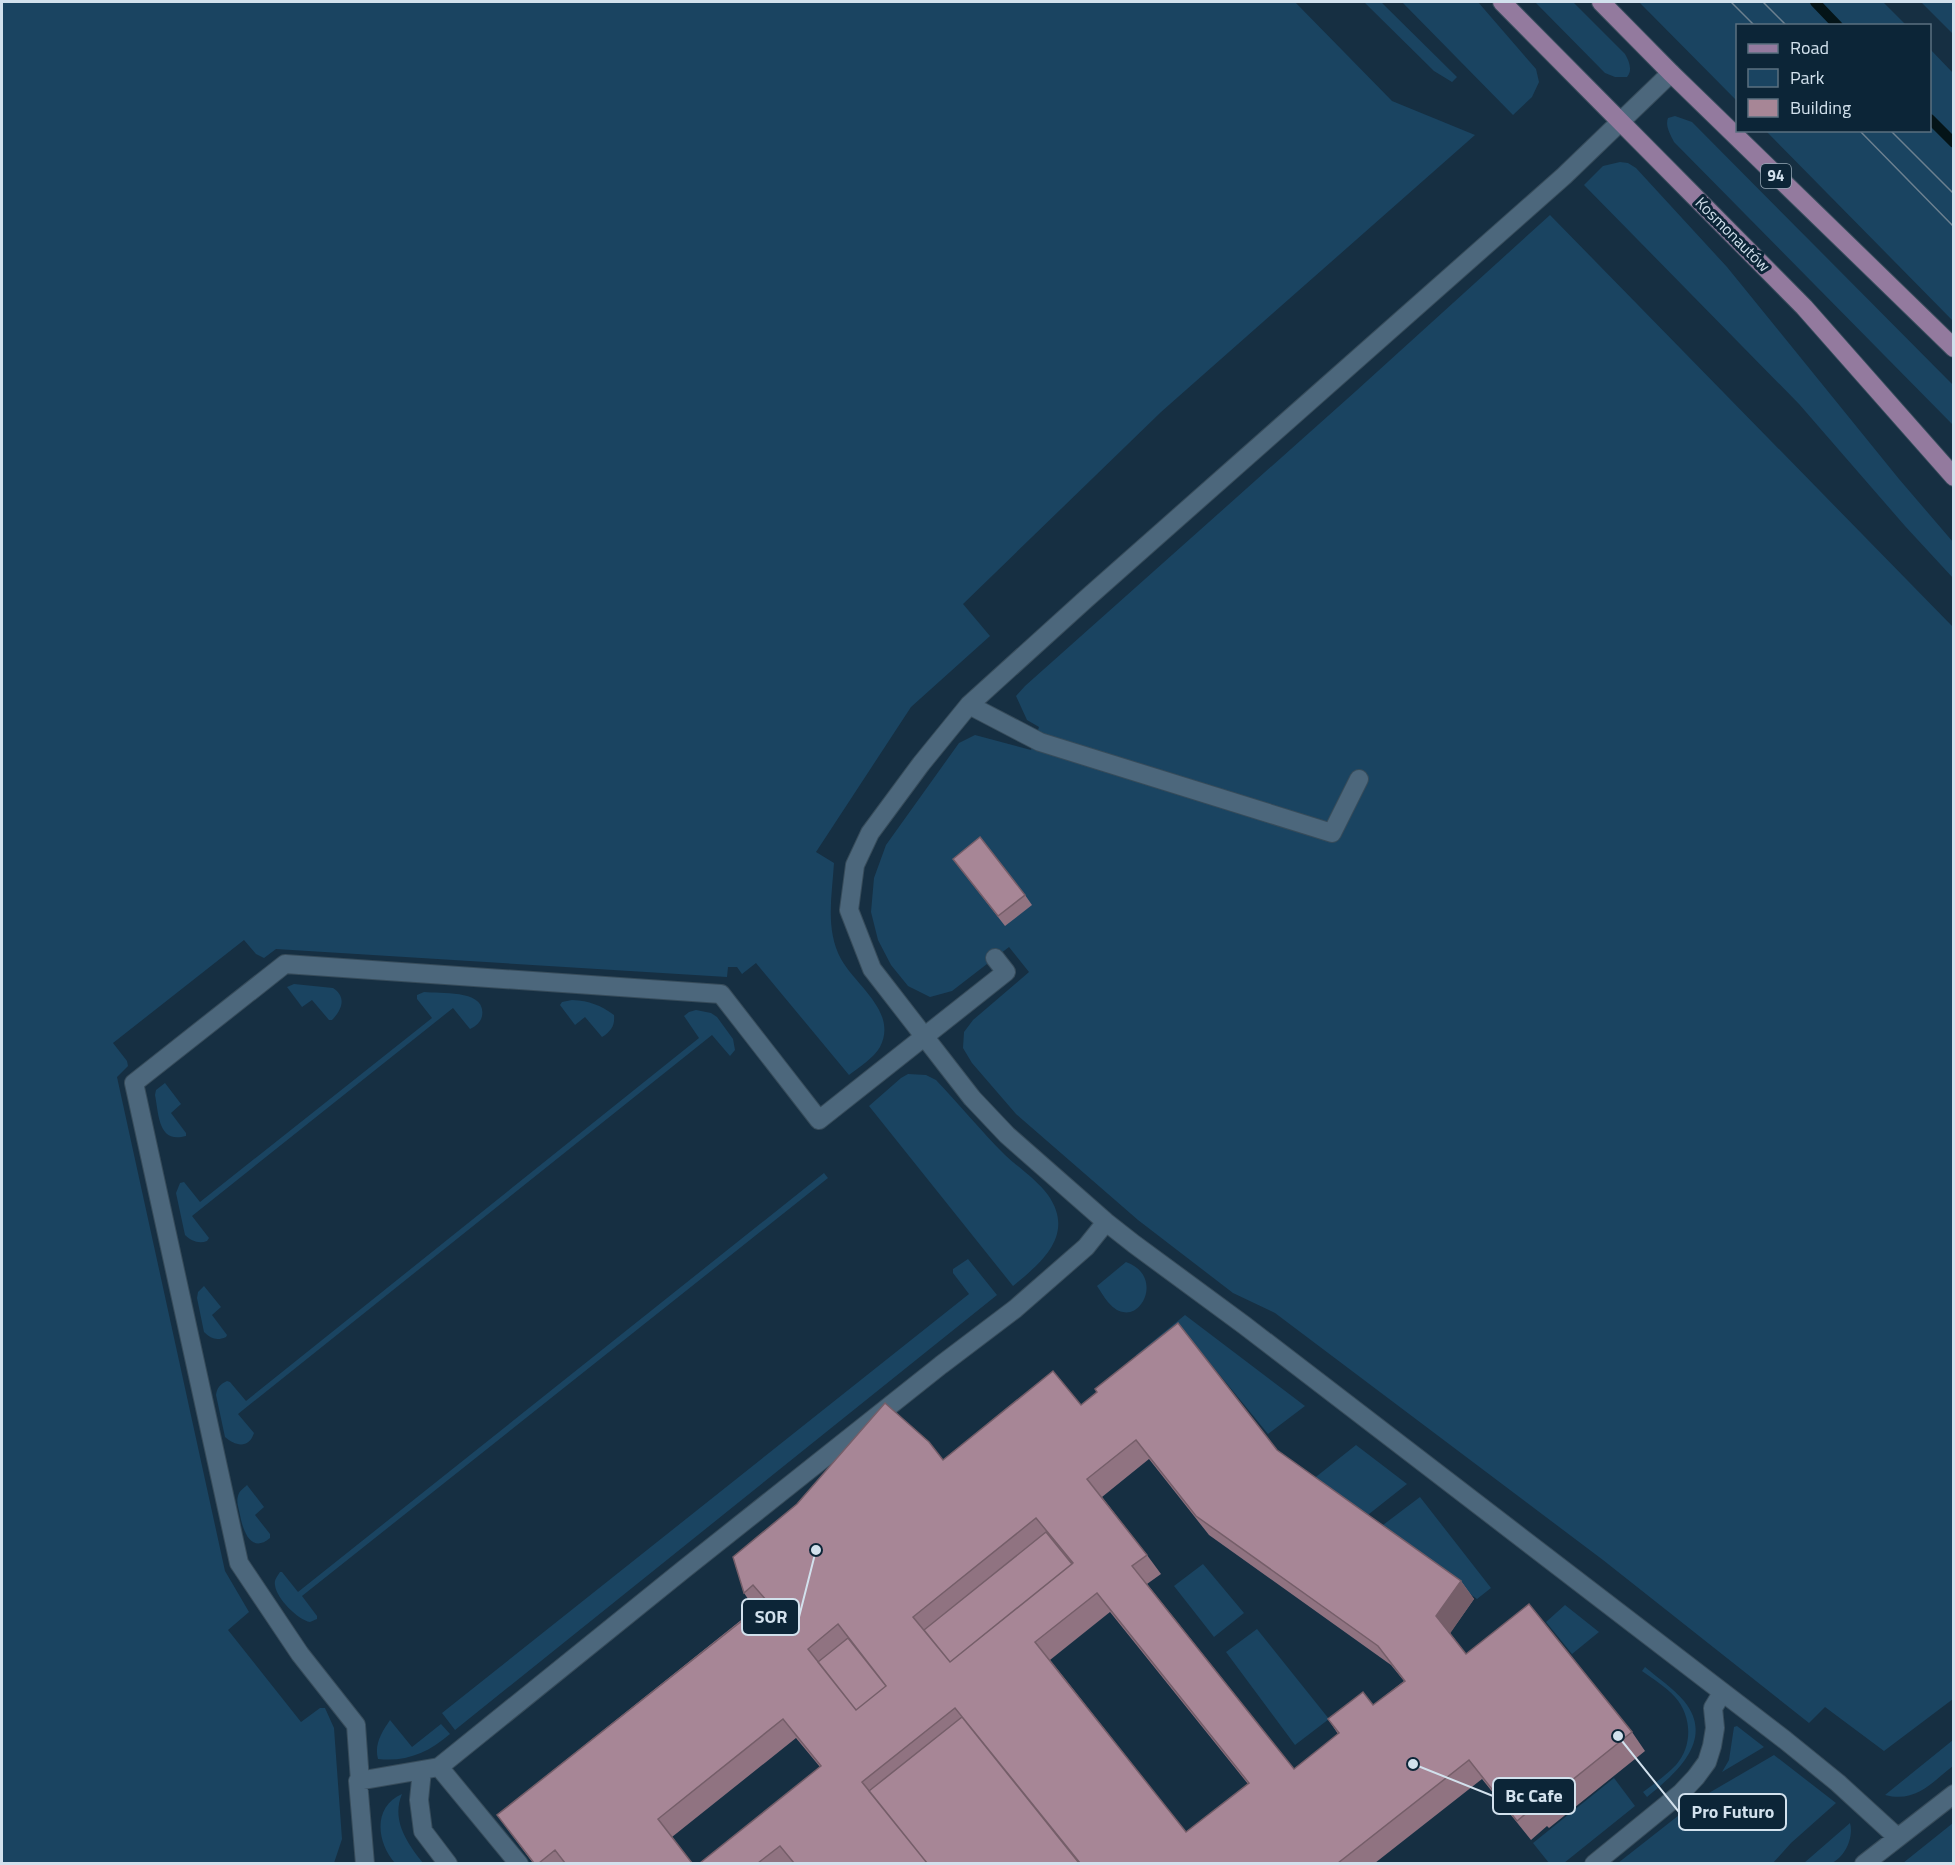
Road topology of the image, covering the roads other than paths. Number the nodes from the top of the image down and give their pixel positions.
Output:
1 (1502, 2) edge
2 (1600, 2) edge
3 (1671, 74) junction
4 (1620, 121) junction
5 (1953, 348) edge
6 (1953, 477) edge
7 (969, 705) junction
8 (1359, 779) dead end
9 (994, 958) dead end
10 (924, 1037) junction
11 (1106, 1222) junction
12 (1722, 1693) junction
13 (430, 1768) junction
14 (360, 1781) junction
15 (1953, 1794) edge
16 (1897, 1837) junction
17 (365, 1863) edge
18 (448, 1863) edge
19 (519, 1863) edge
20 (1594, 1863) edge
21 (1864, 1863) edge

1 - 4 main road, Kosmonautów
2 - 3 main road, 94
3 - 4 street
3 - 5 main road, 94
4 - 6 main road, Kosmonautów
4 - 7 street
7 - 8 street
7 - 10 street
9 - 10 street
10 - 11 street
10 - 14 street
11 - 12 street
11 - 13 street
12 - 16 street
12 - 20 street
13 - 14 street
13 - 18 street
13 - 19 street
14 - 17 street
15 - 16 street
16 - 21 street

